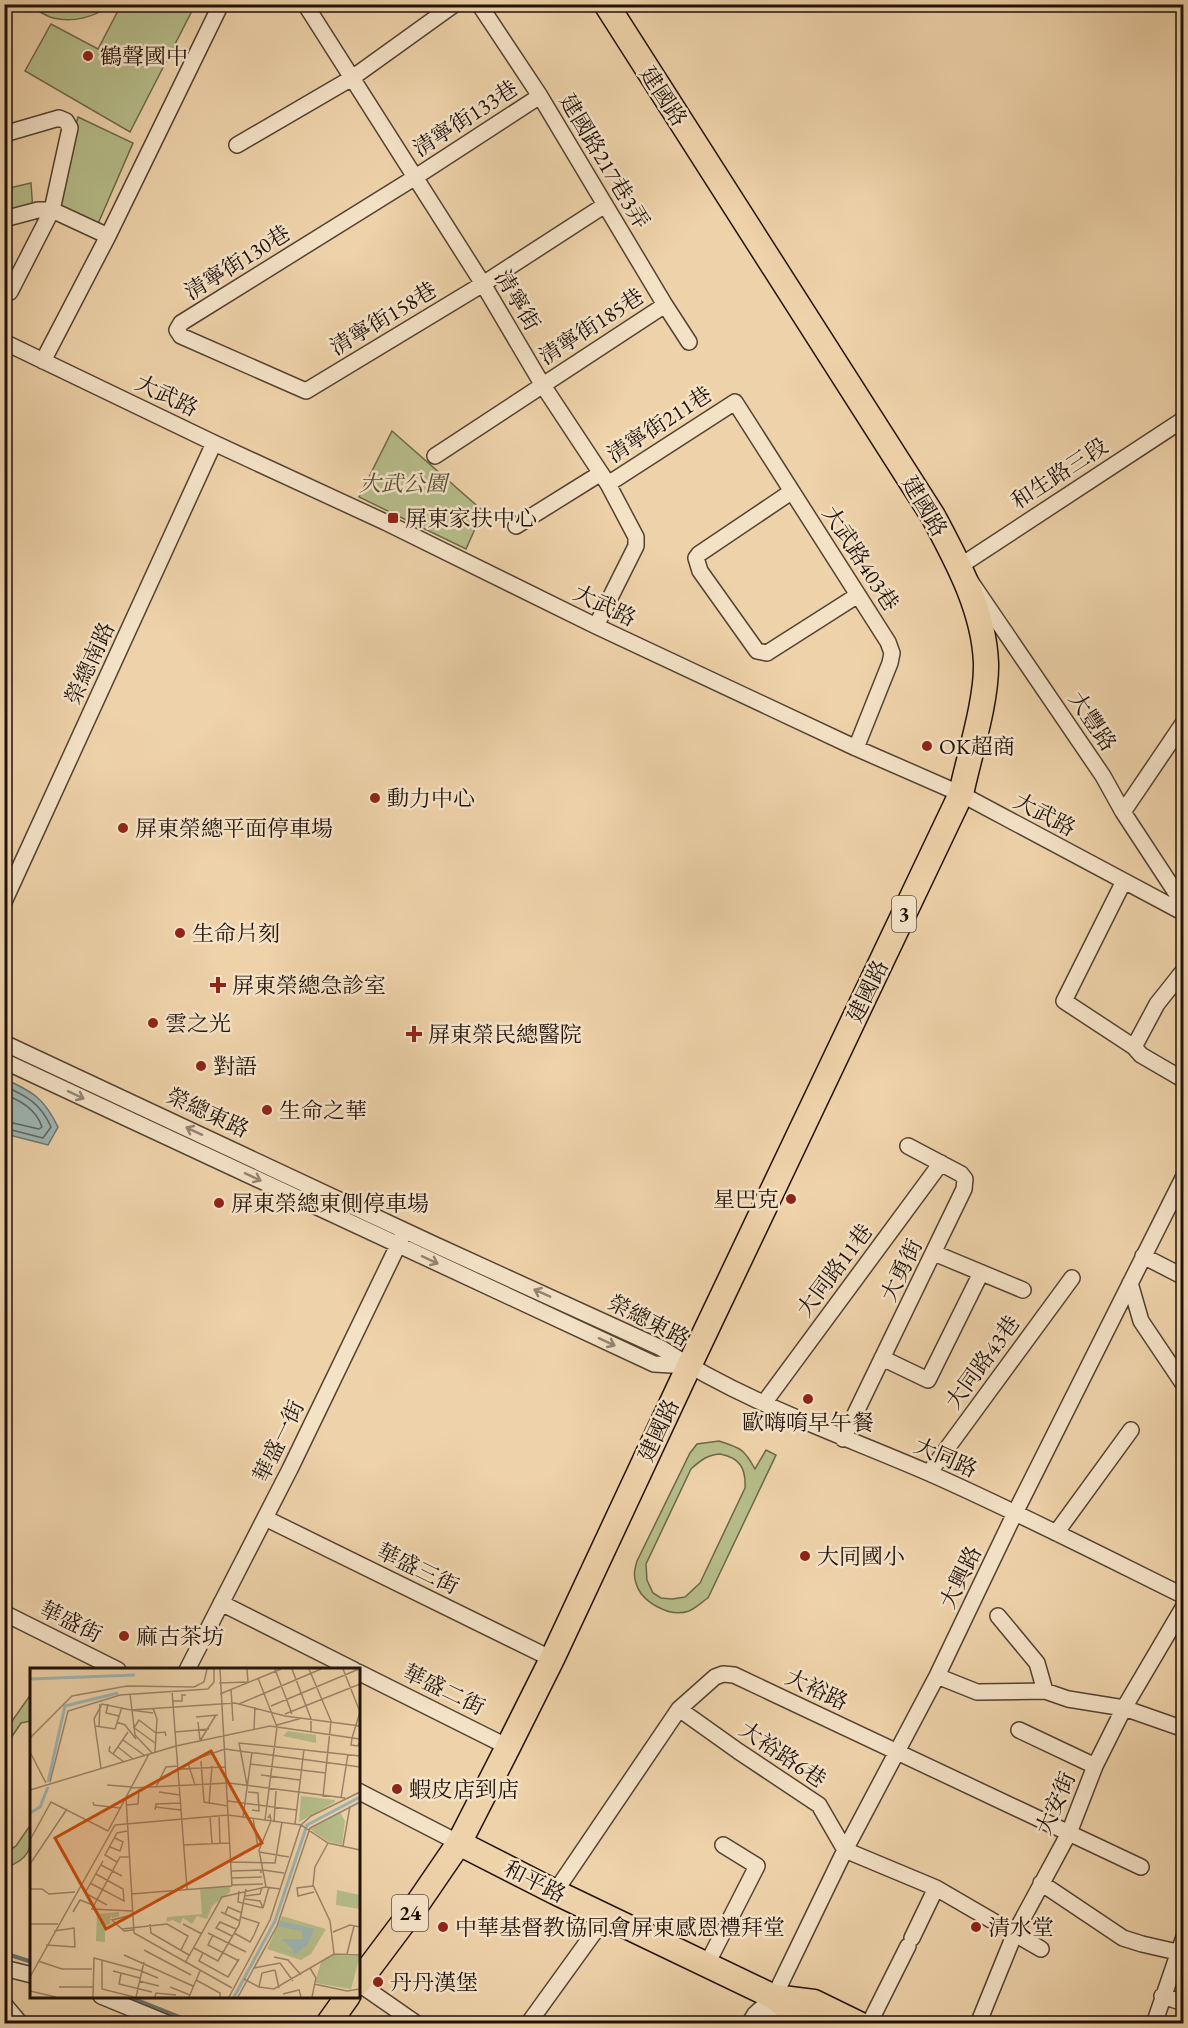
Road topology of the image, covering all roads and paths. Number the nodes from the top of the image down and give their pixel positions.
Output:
1 (221, 4) edge
2 (455, 4) edge
3 (480, 4) edge
4 (606, 4) edge
5 (307, 5) edge
6 (352, 78) junction
7 (540, 96) junction
8 (4, 134) edge
9 (237, 145) dead end
10 (414, 178) junction
11 (605, 205) junction
12 (52, 210) junction
13 (4, 219) edge
14 (108, 236) junction
15 (483, 284) junction
16 (10, 292) dead end
17 (665, 305) junction
18 (4, 342) edge
19 (689, 342) dead end
20 (43, 361) junction
21 (542, 384) junction
22 (306, 391) joint
23 (735, 402) joint
24 (1184, 419) edge
25 (214, 443) junction
26 (435, 456) dead end
27 (605, 478) junction
28 (791, 492) junction
29 (516, 526) dead end
30 (960, 566) junction
31 (858, 595) junction
32 (596, 626) junction
33 (1184, 722) edge
34 (856, 748) junction
35 (960, 794) junction
36 (1123, 812) junction
37 (1124, 881) junction
38 (4, 902) edge
39 (1184, 905) edge
40 (1184, 913) edge
41 (1184, 970) edge
42 (4, 1043) edge
43 (1134, 1047) junction
44 (4, 1061) edge
45 (58, 1068) junction
46 (1184, 1080) edge
47 (52, 1083) junction
48 (908, 1146) dead end
49 (941, 1163) junction
50 (1184, 1176) edge
51 (323, 1191) junction
52 (316, 1207) junction
53 (405, 1230) junction
54 (398, 1245) junction
55 (934, 1253) junction
56 (1143, 1257) junction
57 (981, 1273) junction
58 (1184, 1277) edge
59 (1072, 1278) dead end
60 (514, 1281) junction
61 (1130, 1282) junction
62 (1023, 1290) dead end
63 (507, 1296) junction
64 (882, 1358) junction
65 (689, 1366) junction
66 (1184, 1385) edge
67 (764, 1403) junction
68 (1131, 1430) dead end
69 (843, 1438) junction
70 (929, 1473) junction
71 (1015, 1514) junction
72 (265, 1518) junction
73 (1056, 1533) junction
74 (1184, 1596) edge
75 (221, 1603) junction
76 (1184, 1606) edge
77 (4, 1613) edge
78 (998, 1616) dead end
79 (552, 1659) junction
80 (114, 1668) edge
81 (188, 1668) edge
82 (350, 1668) edge
83 (360, 1673) edge
84 (937, 1676) junction
85 (1045, 1692) junction
86 (1124, 1708) junction
87 (679, 1709) junction
88 (1184, 1729) edge
89 (1019, 1730) dead end
90 (508, 1747) junction
91 (897, 1751) junction
92 (1095, 1766) junction
93 (360, 1792) edge
94 (1069, 1833) junction
95 (459, 1842) junction
96 (723, 1845) dead end
97 (845, 1850) junction
98 (1142, 1867) dead end
99 (1041, 1883) junction
100 (936, 1888) junction
101 (555, 1892) junction
102 (606, 1916) junction
103 (1015, 1934) junction
104 (1184, 1937) edge
105 (1041, 1949) dead end
106 (1177, 1952) junction
107 (707, 1964) junction
108 (4, 1968) edge
109 (30, 1974) edge
110 (360, 1980) edge
111 (360, 1984) edge
112 (1162, 1996) junction
113 (774, 1997) junction
114 (106, 1998) edge
115 (347, 1998) edge
116 (1184, 2003) edge
117 (4, 2004) edge
118 (21, 2024) edge
119 (169, 2024) edge
120 (328, 2024) edge
121 (417, 2024) edge
122 (528, 2024) edge
123 (749, 2024) edge
124 (771, 2024) edge
125 (809, 2024) edge
126 (859, 2024) edge
127 (869, 2024) edge
128 (978, 2024) edge
129 (1154, 2024) edge

1 - 14 street
2 - 6 street
3 - 7 street, 建國路217巷3弄
4 - 30 main road, 建國路 / 3
5 - 6 street, 清寧街
6 - 9 street
6 - 10 street, 清寧街
7 - 10 street, 清寧街133巷
7 - 11 street, 建國路217巷3弄
8 - 12 street
10 - 15 street, 清寧街
10 - 22 street, 清寧街130巷
11 - 15 street, 清寧街158巷
11 - 17 street, 建國路217巷3弄
12 - 13 street
12 - 14 street
12 - 16 street
14 - 20 street
15 - 21 street, 清寧街
15 - 22 street, 清寧街158巷
17 - 19 street, 建國路217巷3弄
17 - 21 street, 清寧街185巷
18 - 20 street, 大武路
20 - 25 street, 大武路
21 - 26 street, 清寧街185巷
21 - 27 street, 清寧街
23 - 27 street, 清寧街211巷
23 - 28 street, 大武路403巷
24 - 30 street, 和生路三段
25 - 32 street, 大武路
25 - 38 street, 榮總南路
27 - 29 street, 清寧街211巷
27 - 32 street, 清寧街
28 - 31 street, 大武路403巷
28 - 31 street
30 - 35 main road, 建國路 / 3
30 - 36 street, 大豐路
31 - 34 street, 大武路403巷
32 - 34 street, 大武路
33 - 36 street
34 - 35 street, 大武路
35 - 37 street, 大武路
35 - 65 main road, 建國路 / 3
36 - 39 street, 大豐路
37 - 40 street, 大武路
37 - 43 street
41 - 43 street
42 - 45 street, 榮總東路
43 - 46 street
44 - 47 street, 榮總東路
45 - 47 street
51 -> 45 street, 榮總東路
47 -> 52 street, 榮總東路
48 - 49 street, 大勇街
49 - 55 street, 大勇街
49 - 67 street, 大同路11巷
50 - 56 street, 大興路
51 - 52 street
51 - 53 street, 榮總東路
52 - 54 street, 榮總東路
53 - 54 street, 華盛一街
53 - 60 street, 榮總東路
54 -> 63 street, 榮總東路
54 - 72 street, 華盛一街
55 - 57 street
55 - 64 street, 大勇街
56 - 58 street
56 - 61 street, 大興路
57 - 62 street
57 - 64 street
59 - 70 street, 大同路43巷
60 - 63 street
65 -> 60 street, 榮總東路
61 - 66 street
61 - 71 street, 大興路
63 -> 65 street, 榮總東路
64 - 69 street, 大勇街
65 - 67 street, 大同路
65 - 79 main road, 建國路 / 3
67 - 69 street, 大同路
68 - 73 street
69 - 70 street, 大同路
70 - 71 street, 大同路
71 - 73 street, 大同路
71 - 84 street, 大興路
72 - 75 street, 華盛一街
72 - 79 street, 華盛三街
73 - 74 street, 大同路
75 - 81 street, 華盛一街
75 - 82 street
76 - 86 street, 大安街
77 - 80 street, 華盛街
78 - 85 street
79 - 90 main road, 建國路 / 3
83 - 90 street, 華盛二街
84 - 85 street
84 - 91 street, 大興路
85 - 86 street
86 - 88 street
86 - 92 street, 大安街
87 - 91 street, 大裕路
87 - 97 street, 大裕路6巷
87 - 101 street, 大裕路
89 - 92 street
90 - 95 main road, 建國路 / 3
91 - 94 street, 大裕路
91 - 97 street, 大興路
92 - 94 street, 大安街
93 - 95 street
94 - 98 street, 大裕路
94 - 99 street, 大安街
95 - 101 main road, 和平路
95 - 110 main road, 建國路 / 24
96 - 107 street
97 - 100 street
97 - 113 street, 大興路
99 - 103 street, 大安街
99 - 106 street
100 - 103 street
100 - 127 street
101 - 102 main road, 和平路
102 - 107 main road, 和平路
102 - 122 street
103 - 105 street
103 - 128 street, 大安街
104 - 106 street
106 - 112 street
107 - 113 main road, 和平路
108 - 109 street
111 - 121 street
112 - 116 street
112 - 129 street
113 - 123 street
113 - 124 street
113 - 125 main road, 和平路
113 - 126 main road, 和平路
114 - 119 street
115 - 120 main road
117 - 118 street

